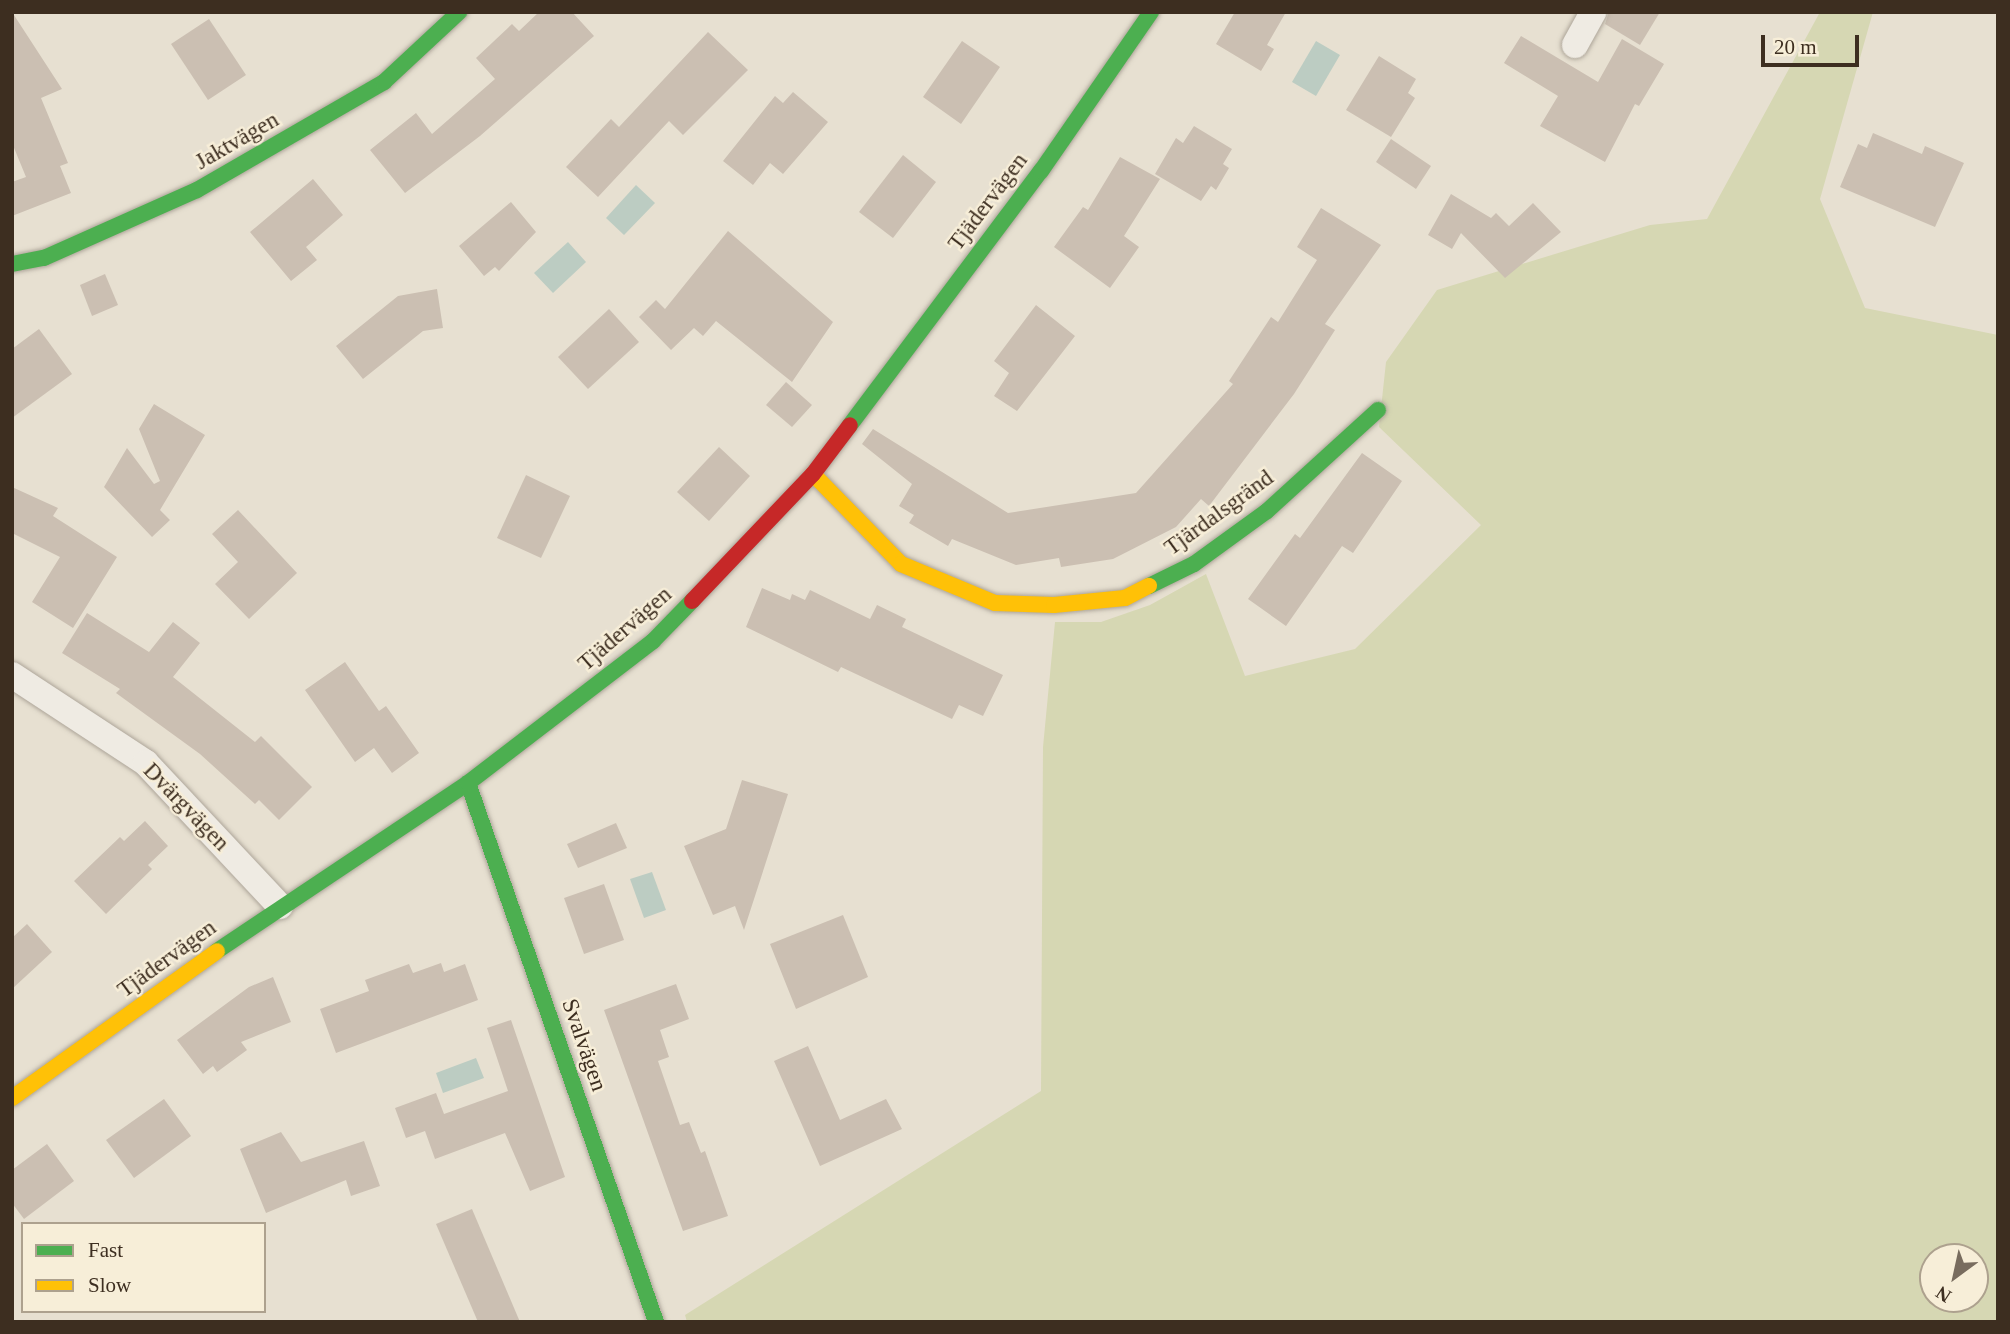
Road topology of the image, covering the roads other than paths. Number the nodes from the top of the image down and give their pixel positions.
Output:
1 (459, 12) edge
2 (1151, 12) edge
3 (1593, 12) edge
4 (1575, 45) dead end
5 (12, 264) edge
6 (1378, 410) dead end
7 (813, 474) junction
8 (12, 676) edge
9 (468, 783) junction
10 (280, 906) junction
11 (12, 1098) edge
12 (656, 1322) edge

1 - 5 street, Jaktvägen
2 - 7 street, Tjädervägen
3 - 4 street
6 - 7 street, Tjärdalsgränd
7 - 9 street, Tjädervägen
8 - 10 street, Dvärgvägen
9 - 10 street, Tjädervägen
9 - 12 street, Svalvägen
10 - 11 street, Tjädervägen

